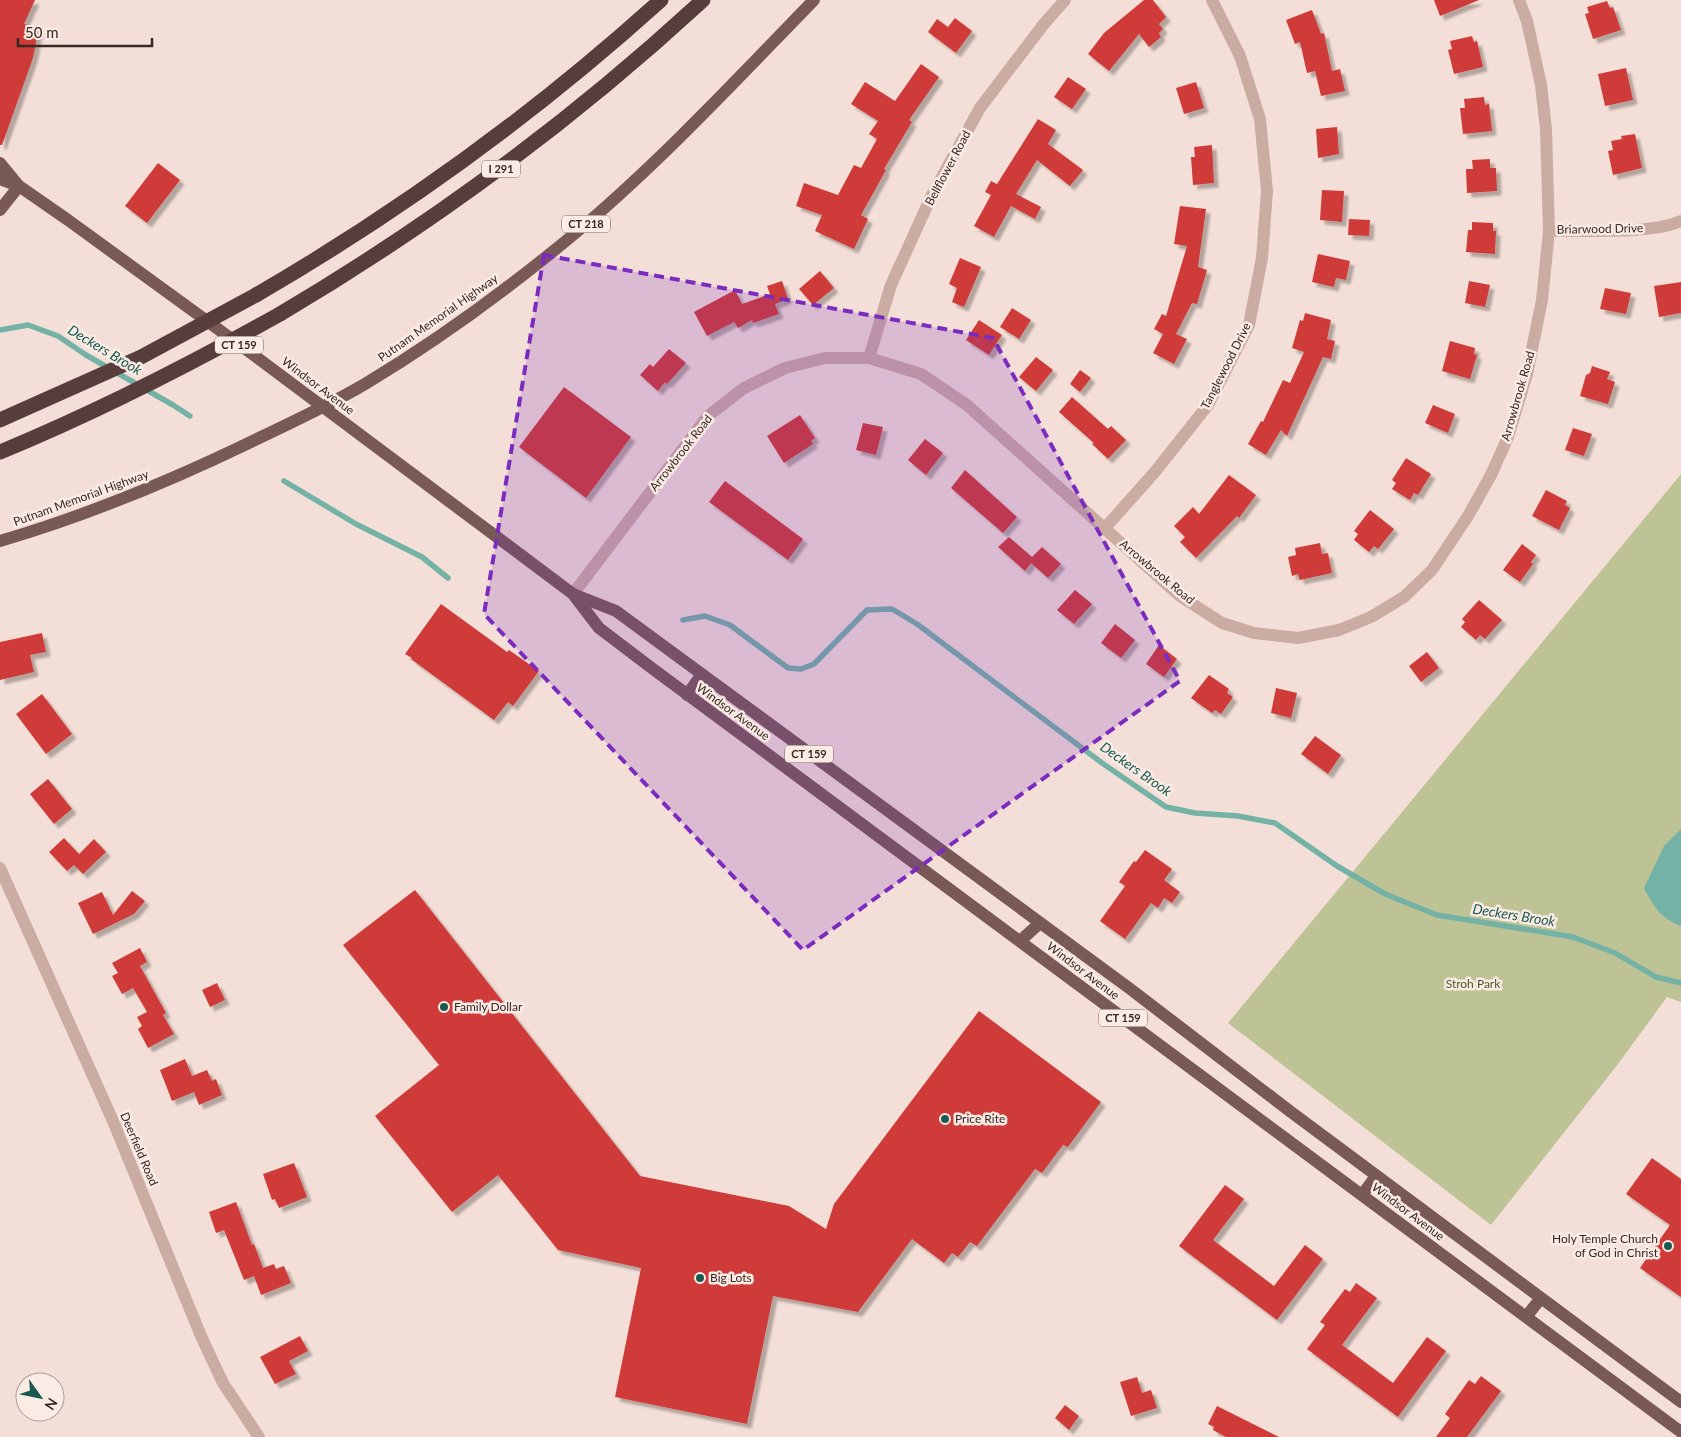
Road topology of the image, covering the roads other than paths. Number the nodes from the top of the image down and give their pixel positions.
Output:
1 (661, 0) edge
2 (703, 0) edge
3 (814, 0) edge
4 (1065, 0) edge
5 (1212, 0) edge
6 (1519, 0) edge
7 (0, 163) edge
8 (0, 179) edge
9 (18, 186) junction
10 (0, 210) edge
11 (1681, 222) edge
12 (1549, 230) junction
13 (869, 358) junction
14 (323, 407) junction
15 (0, 420) edge
16 (0, 452) edge
17 (1105, 528) junction
18 (0, 541) edge
19 (573, 594) junction
20 (702, 674) junction
21 (687, 695) junction
22 (0, 868) edge
23 (1040, 924) junction
24 (1020, 941) junction
25 (1376, 1176) junction
26 (1362, 1195) junction
27 (1541, 1298) junction
28 (1526, 1318) junction
29 (1681, 1402) edge
30 (1681, 1432) edge
31 (259, 1437) edge

1 - 15 highway, I 291, bridge
2 - 16 highway, I 291, bridge
3 - 14 main road, Putnam Memorial Highway / CT 218
4 - 13 street, Bellflower Road
5 - 17 street, Tanglewood Drive
6 - 12 street, Arrowbrook Road
7 - 9 main road, Windsor Avenue / CT 159
8 - 9 main road, Windsor Avenue / CT 159
9 - 10 main road
9 - 14 main road, Windsor Avenue / CT 159
11 - 12 street, Briarwood Drive
12 - 17 street, Arrowbrook Road
13 - 17 street, Arrowbrook Road
13 - 19 street, Arrowbrook Road
14 - 18 main road, Putnam Memorial Highway
14 - 19 main road, Windsor Avenue / CT 159
19 - 20 main road, Windsor Avenue / CT 159
19 - 21 main road, Windsor Avenue / CT 159
20 - 21 main road
20 - 23 main road, Windsor Avenue / CT 159
21 - 24 main road, Windsor Avenue / CT 159
22 - 31 street, Deerfield Road
23 - 24 main road
23 - 25 main road, Windsor Avenue / CT 159
24 - 26 main road, Windsor Avenue / CT 159
25 - 26 main road
25 - 27 main road, Windsor Avenue / CT 159
26 - 28 main road, Windsor Avenue / CT 159
27 - 28 main road
27 - 29 main road, Windsor Avenue / CT 159
28 - 30 main road, Windsor Avenue / CT 159

